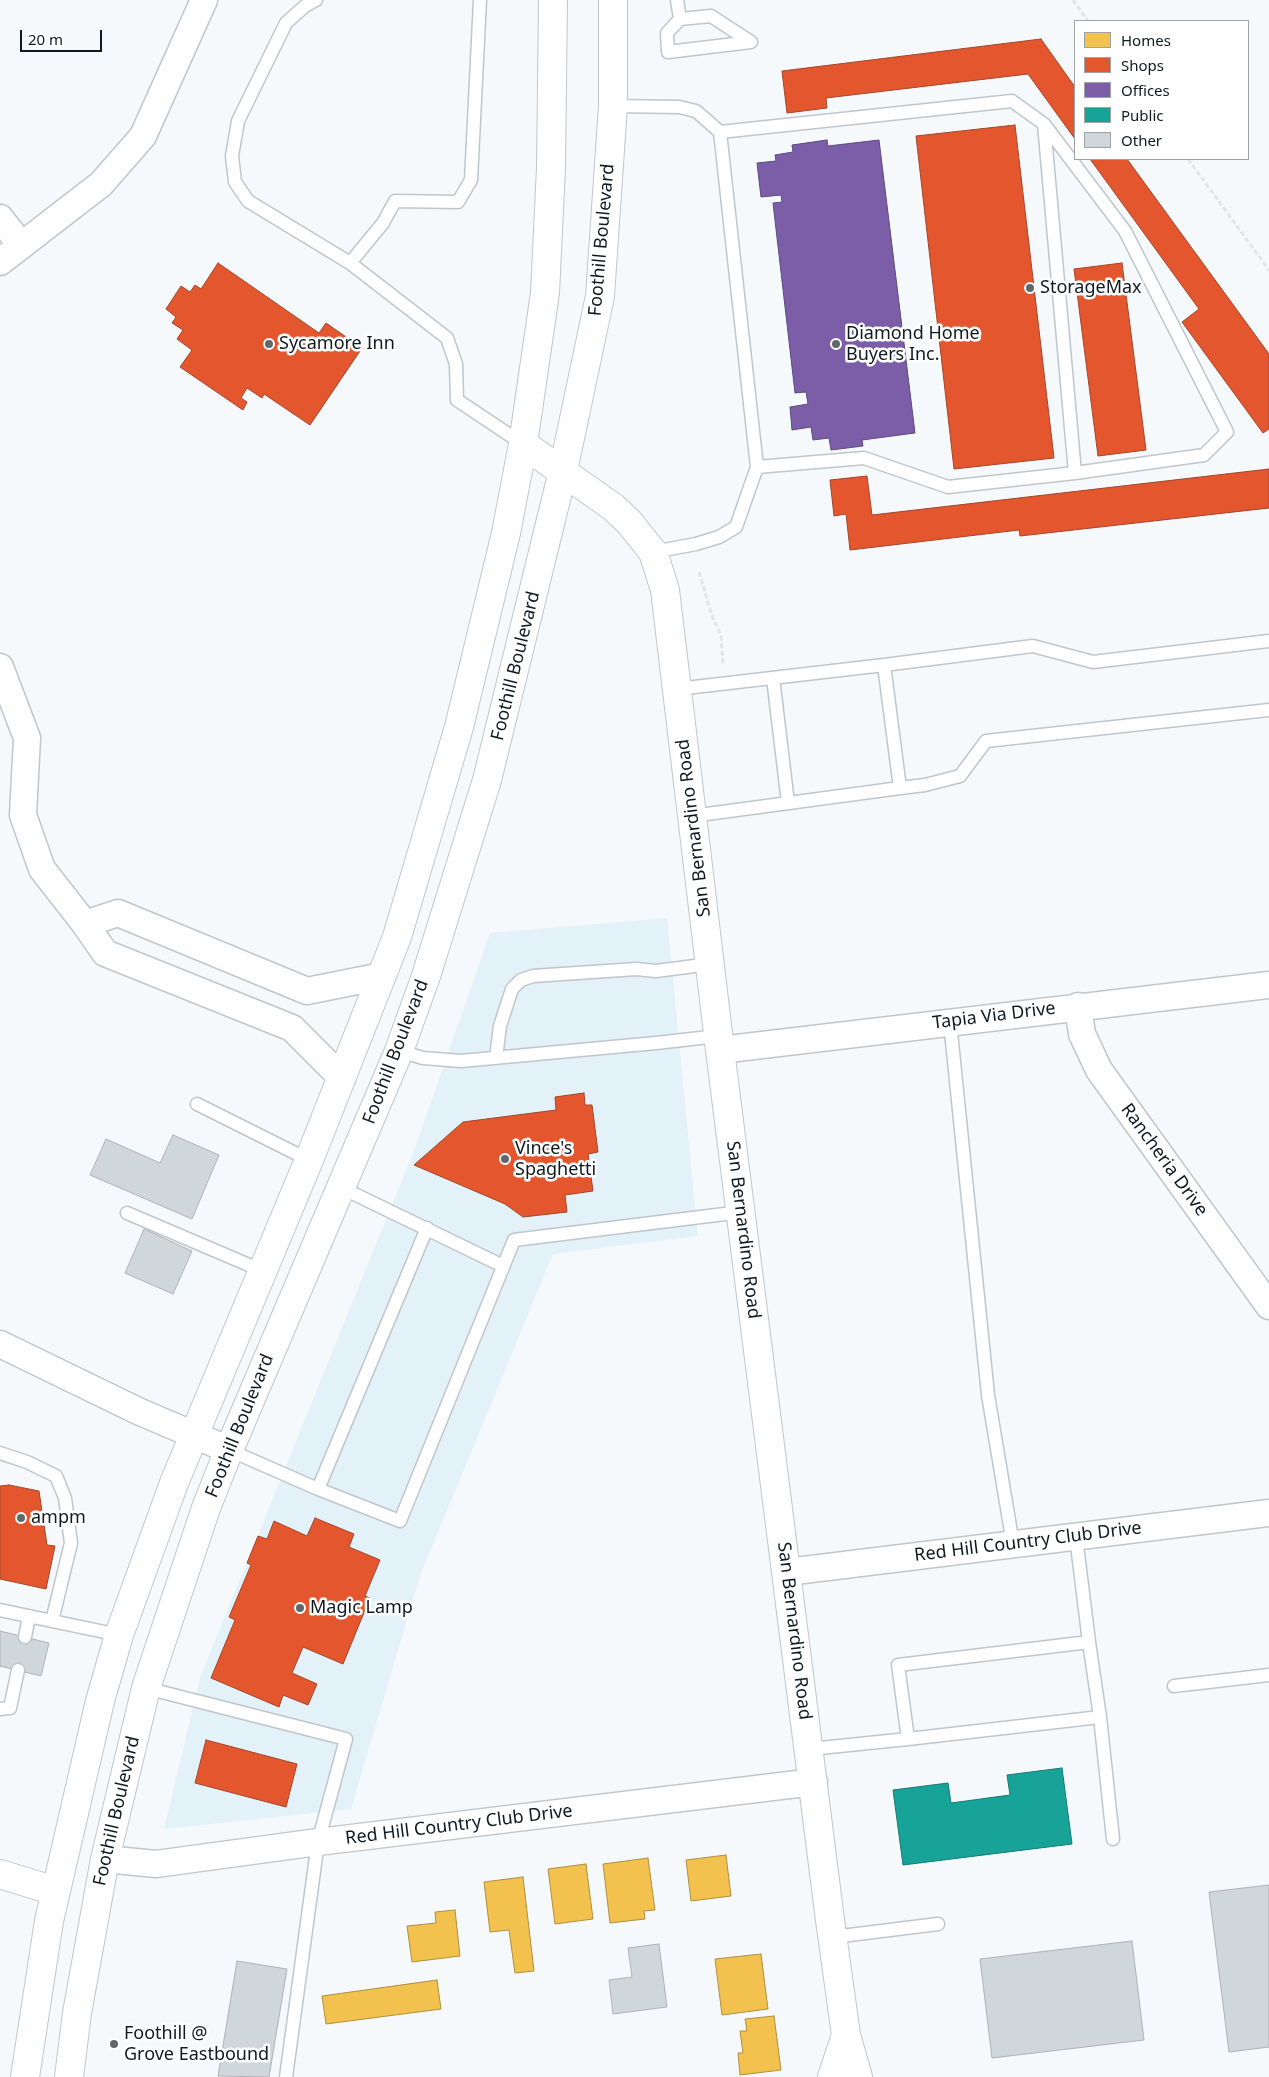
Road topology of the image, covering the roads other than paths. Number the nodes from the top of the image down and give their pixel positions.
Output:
1 (204, 0) edge
2 (316, 0) edge
3 (480, 0) edge
4 (553, 0) edge
5 (613, 0) edge
6 (677, 0) edge
7 (680, 19) junction
8 (614, 106) junction
9 (1044, 124) junction
10 (720, 132) junction
11 (0, 218) edge
12 (21, 245) junction
13 (0, 262) edge
14 (350, 263) junction
15 (523, 444) junction
16 (757, 467) junction
17 (563, 471) junction
18 (1075, 473) junction
19 (653, 552) junction
20 (1269, 641) edge
21 (884, 665) junction
22 (0, 667) edge
23 (773, 678) junction
24 (677, 689) junction
25 (1269, 710) edge
26 (900, 788) junction
27 (788, 803) junction
28 (692, 816) junction
29 (85, 924) junction
30 (155, 928) junction
31 (710, 964) junction
32 (140, 966) junction
33 (382, 976) junction
34 (1269, 985) edge
35 (307, 991) junction
36 (1078, 1006) junction
37 (950, 1022) junction
38 (292, 1028) junction
39 (719, 1043) junction
40 (399, 1051) junction
41 (496, 1058) junction
42 (342, 1078) junction
43 (197, 1104) dead end
44 (309, 1160) junction
45 (342, 1188) junction
46 (741, 1212) junction
47 (127, 1213) dead end
48 (426, 1228) junction
49 (503, 1266) junction
50 (263, 1271) junction
51 (1269, 1306) edge
52 (0, 1344) edge
53 (194, 1435) junction
54 (229, 1450) junction
55 (0, 1453) edge
56 (318, 1489) junction
57 (1269, 1513) edge
58 (1076, 1536) junction
59 (1013, 1544) junction
60 (787, 1572) junction
61 (0, 1610) edge
62 (29, 1616) junction
63 (52, 1621) junction
64 (119, 1635) junction
65 (25, 1637) dead end
66 (1089, 1642) junction
67 (18, 1670) dead end
68 (1269, 1675) edge
69 (1174, 1686) dead end
70 (146, 1688) junction
71 (0, 1709) edge
72 (1100, 1717) junction
73 (908, 1739) junction
74 (810, 1749) junction
75 (814, 1782) junction
76 (1113, 1839) dead end
77 (318, 1842) junction
78 (105, 1859) junction
79 (0, 1874) edge
80 (56, 1891) junction
81 (938, 1924) dead end
82 (833, 1937) junction
83 (846, 2035) junction
84 (25, 2077) edge
85 (69, 2077) edge
86 (286, 2077) edge
87 (832, 2077) edge
88 (858, 2077) edge

1 - 12 street
2 - 14 lane
3 - 14 lane
4 - 15 main road
5 - 8 main road, Foothill Boulevard
6 - 7 lane
7 - 7 lane
8 - 10 lane
8 - 17 main road, Foothill Boulevard
9 - 10 lane
9 - 18 lane
9 - 18 lane
10 - 16 lane
11 - 12 street
12 - 13 street
14 - 15 lane
15 - 17 main road, San Bernardino Road
15 - 33 main road
16 - 18 lane
16 - 19 lane
17 - 19 main road, San Bernardino Road
17 - 40 main road, Foothill Boulevard
19 - 24 main road, San Bernardino Road
20 - 21 lane
21 - 23 lane
21 - 26 lane
22 - 29 street
23 - 24 lane
23 - 27 lane
24 - 28 main road, San Bernardino Road
25 - 26 lane
26 - 27 lane
27 - 28 lane
28 - 31 main road, San Bernardino Road
29 - 30 street
29 - 32 street
30 - 32 street
30 - 35 street
31 - 39 main road, San Bernardino Road
31 - 41 lane
32 - 38 street
33 - 35 street
33 - 42 main road
34 - 36 street, Tapia Via Drive
35 - 38 street
36 - 37 street, Tapia Via Drive
36 - 51 street, Rancheria Drive
37 - 39 street, Tapia Via Drive
37 - 59 lane
38 - 42 street
39 - 41 lane
39 - 46 main road, San Bernardino Road
40 - 41 lane
40 - 45 main road, Foothill Boulevard
42 - 44 main road
43 - 44 lane
44 - 50 main road
45 - 48 lane
45 - 54 main road, Foothill Boulevard
46 - 49 lane
46 - 60 main road, San Bernardino Road
47 - 50 lane
48 - 49 lane
48 - 56 lane
49 - 56 lane
50 - 53 main road
52 - 53 street
53 - 54 street
53 - 64 main road
54 - 56 lane
54 - 70 main road, Foothill Boulevard
55 - 63 lane
57 - 58 street, Red Hill Country Club Drive
58 - 59 street, Red Hill Country Club Drive
58 - 66 lane
59 - 60 street, Red Hill Country Club Drive
60 - 74 main road, San Bernardino Road
61 - 62 lane
62 - 63 lane
62 - 65 lane
63 - 64 lane
64 - 80 main road
66 - 72 lane
66 - 73 lane
67 - 71 lane
68 - 69 lane
70 - 77 lane
70 - 78 main road, Foothill Boulevard
72 - 73 lane
72 - 76 lane
73 - 74 lane
74 - 75 main road, San Bernardino Road
75 - 77 street, Red Hill Country Club Drive
75 - 82 main road, San Bernardino Road
77 - 78 street, Red Hill Country Club Drive
77 - 86 lane
78 - 85 main road, Foothill Boulevard
79 - 80 main road
80 - 84 main road
81 - 82 lane
82 - 83 main road, San Bernardino Road
83 - 87 main road
83 - 88 main road, San Bernardino Road

